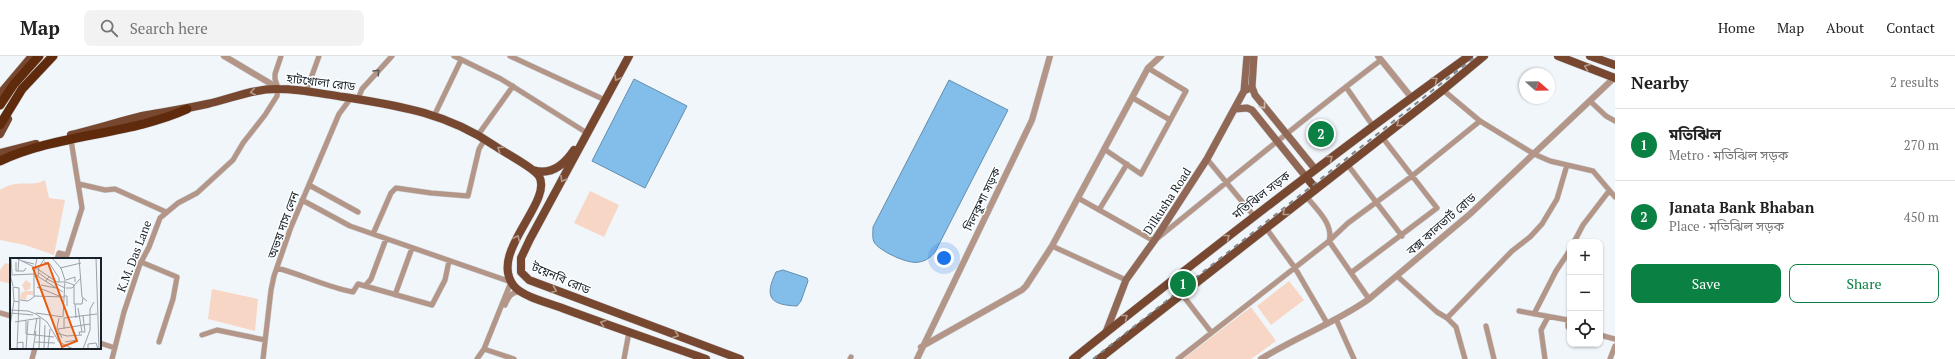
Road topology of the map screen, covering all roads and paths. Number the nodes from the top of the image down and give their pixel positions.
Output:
1 (32, 56) edge
2 (39, 56) edge
3 (53, 56) edge
4 (58, 56) edge
5 (224, 56) edge
6 (281, 56) edge
7 (319, 56) edge
8 (392, 56) edge
9 (454, 56) edge
10 (510, 56) edge
11 (629, 56) edge
12 (1050, 56) edge
13 (1161, 56) edge
14 (1247, 56) edge
15 (1254, 56) edge
16 (1469, 56) edge
17 (1484, 56) edge
18 (1558, 56) edge
19 (1590, 56) edge
20 (1380, 58) edge
21 (461, 60) junction
22 (1615, 65) edge
23 (1148, 68) junction
24 (1615, 77) edge
25 (513, 86) junction
26 (1346, 86) junction
27 (1252, 87) junction
28 (278, 88) junction
29 (1443, 90) junction
30 (1244, 91) junction
31 (306, 92) junction
32 (0, 94) edge
33 (1411, 97) junction
34 (1133, 98) junction
35 (355, 99) junction
36 (605, 100) junction
37 (1590, 101) junction
38 (0, 105) edge
39 (1234, 109) junction
40 (183, 111) junction
41 (434, 116) junction
42 (1170, 120) junction
43 (1480, 120) junction
44 (1615, 121) edge
45 (0, 125) edge
46 (1373, 126) junction
47 (588, 133) junction
48 (0, 134) edge
49 (1285, 134) junction
50 (481, 137) junction
51 (1382, 137) junction
52 (70, 140) junction
53 (1276, 141) junction
54 (1104, 149) junction
55 (0, 153) edge
56 (1534, 154) junction
57 (1208, 159) junction
58 (0, 161) edge
59 (1127, 164) junction
60 (1347, 164) junction
61 (1567, 165) junction
62 (533, 170) junction
63 (1315, 170) junction
64 (1412, 176) junction
65 (1306, 177) junction
66 (1228, 182) junction
67 (1325, 182) junction
68 (79, 184) junction
69 (309, 185) junction
70 (1316, 189) junction
71 (1609, 190) junction
72 (540, 192) junction
73 (1306, 196) junction
74 (1615, 197) edge
75 (1078, 198) junction
76 (302, 200) junction
77 (551, 200) junction
78 (1377, 202) junction
79 (1100, 210) junction
80 (166, 212) junction
81 (358, 212) dead end
82 (1254, 216) junction
83 (1266, 228) junction
84 (373, 234) junction
85 (1402, 236) junction
86 (386, 239) junction
87 (1576, 239) edge
88 (1154, 241) junction
89 (1329, 241) junction
90 (1052, 246) junction
91 (412, 248) junction
92 (1567, 254) edge
93 (57, 258) edge
94 (449, 261) junction
95 (141, 262) junction
96 (277, 268) junction
97 (1295, 268) junction
98 (1352, 272) junction
99 (1397, 276) junction
100 (1126, 280) junction
101 (511, 282) junction
102 (364, 286) junction
103 (522, 292) junction
104 (1181, 293) junction
105 (394, 295) junction
106 (1369, 299) junction
107 (1519, 311) dead end
108 (0, 314) edge
109 (1534, 314) junction
110 (10, 316) edge
111 (1548, 317) junction
112 (1447, 318) junction
113 (496, 319) junction
114 (1336, 319) junction
115 (1567, 321) edge
116 (1327, 323) junction
117 (1486, 326) dead end
118 (629, 332) junction
119 (1106, 332) junction
120 (1211, 332) junction
121 (202, 335) dead end
122 (1603, 337) edge
123 (1615, 339) edge
124 (265, 340) junction
125 (159, 342) dead end
126 (101, 344) edge
127 (1615, 346) edge
128 (922, 347) junction
129 (115, 348) junction
130 (35, 349) edge
131 (484, 349) junction
132 (32, 359) edge
133 (112, 359) edge
134 (263, 359) edge
135 (477, 359) edge
136 (514, 359) edge
137 (624, 359) edge
138 (706, 359) edge
139 (740, 359) edge
140 (917, 359) edge
141 (1072, 359) edge
142 (1099, 359) edge
143 (1178, 359) edge
144 (1261, 359) edge
145 (1354, 359) edge
146 (1465, 359) edge
147 (1494, 359) edge
148 (1544, 359) edge
149 (1610, 359) edge

1 - 32 main road
2 - 38 highway
3 - 45 highway
4 - 48 main road
5 - 28 street
6 - 28 street
7 - 31 street
35 -> 8 street, অভয় দাস লেন
9 - 21 street
10 - 36 street
11 -> 36 main road
12 - 128 street, দিলকুশা সড়ক
13 - 23 street
14 - 30 main road
15 - 27 main road
33 -> 16 main road, মতিঝিল সড়ক
17 - 29 main road
24 -> 18 main road
19 - 22 main road
20 - 26 street
20 - 33 street
21 - 25 street
21 - 41 street
23 - 34 street
23 - 42 street
24 - 37 street, বক্স কালভার্ট রোড
25 - 47 street
25 - 50 street
26 - 46 street
26 - 49 street
27 - 30 main road
27 -> 49 main road
28 - 31 main road, হাটখোলা রোড
28 -> 40 main road, হাটখোলা রোড
28 - 80 street, K.M. Das Lane
29 - 43 street
29 -> 51 main road
30 - 39 main road, Dilkusha Road
31 - 35 main road, হাটখোলা রোড
33 - 46 main road, মতিঝিল সড়ক
34 - 42 street
34 - 54 street
35 - 41 main road, হাটখোলা রোড
35 - 69 street, অভয় দাস লেন
36 - 47 main road
37 - 44 street
37 - 56 street, বক্স কালভার্ট রোড
39 - 53 main road
39 - 57 main road, Dilkusha Road
40 - 52 highway
40 - 55 main road, হাটখোলা রোড
41 - 50 main road, হাটখোলা রোড
42 - 59 street
43 - 56 street
43 - 64 street
63 -> 46 main road, মতিঝিল সড়ক
47 - 62 main road
47 -> 77 main road, টয়েনবি রোড
49 - 53 street
49 - 63 main road
62 -> 50 main road, হাটখোলা রোড
50 - 84 street
51 - 60 main road
51 - 64 street
52 - 58 highway
52 - 68 street
53 - 65 main road
53 - 66 street
54 - 59 street
54 - 75 street
56 - 61 street
56 - 99 street, বক্স কালভার্ট রোড
57 - 66 street
57 - 88 main road, Dilkusha Road
59 - 79 street
60 - 67 main road
60 - 78 street
61 - 71 street
61 - 112 street
62 - 72 main road
63 - 65 main road, মতিঝিল সড়ক
63 - 67 main road
64 - 78 street
64 - 85 street
65 - 70 main road
65 - 82 main road, মতিঝিল সড়ক
66 - 82 street
66 - 88 street
67 - 70 main road
68 - 80 street
68 - 93 street
69 - 76 street, অভয় দাস লেন
69 - 81 street
70 - 73 main road
71 - 74 street
71 - 87 street
72 - 77 main road
101 -> 72 main road
73 -> 83 main road
73 - 89 street
75 - 79 street
75 - 90 street
76 - 84 street
76 - 96 street, অভয় দাস লেন
77 -> 139 main road, টয়েনবি রোড
78 - 85 street
78 - 89 street
79 - 88 street
80 - 95 street, K.M. Das Lane
119 -> 82 main road, মতিঝিল সড়ক
83 - 97 street
83 - 104 main road
84 - 86 street
85 - 98 street
86 - 91 street
86 - 102 street
88 - 100 main road, Dilkusha Road
89 - 97 street
89 - 98 street
90 - 100 street
90 - 128 street
91 - 94 street
91 - 105 street
92 - 109 street
94 - 101 street
94 - 105 street
95 - 125 street
95 - 129 street, K.M. Das Lane
96 - 102 street
96 - 124 street, অভয় দাস লেন
97 - 116 street
97 - 120 street
98 - 106 street
99 - 106 street, বক্স কালভার্ট রোড
99 - 112 street
100 - 119 main road, Dilkusha Road
101 - 103 main road
101 - 113 street
102 - 105 street
103 - 113 street
118 -> 103 main road
104 - 120 street
104 - 142 main road
106 - 114 street, বক্স কালভার্ট রোড
107 - 109 street
108 - 110 street
109 - 111 street
111 - 115 street
111 - 148 street
112 - 146 street
113 - 131 street
114 - 116 street, বক্স কালভার্ট রোড
114 - 145 street
116 - 144 street, বক্স কালভার্ট রোড
117 - 147 street
118 - 137 street
118 - 138 main road
119 - 141 main road, মতিঝিল সড়ক
120 - 143 street
121 - 124 street
122 - 123 street
124 - 134 street, অভয় দাস লেন
126 - 129 street
127 - 149 street
128 - 140 street, দিলকুশা সড়ক
129 - 133 street, K.M. Das Lane
130 - 132 street
131 - 135 street
131 - 136 street

